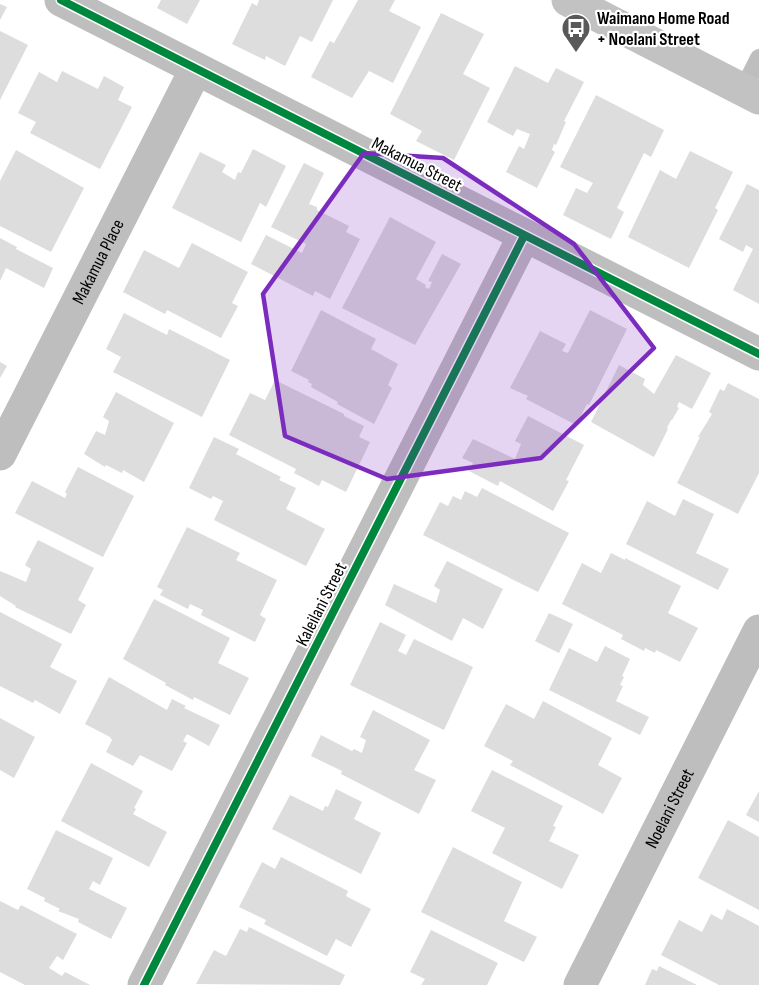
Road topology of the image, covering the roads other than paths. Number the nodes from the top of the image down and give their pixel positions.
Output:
1 (61, 0) edge
2 (568, 0) edge
3 (759, 58) edge
4 (196, 69) junction
5 (751, 94) edge
6 (524, 236) junction
7 (759, 354) edge
8 (0, 454) edge
9 (759, 631) edge
10 (144, 985) edge
11 (580, 985) edge

1 - 4 street, Makamua Street
2 - 5 main road
3 - 5 lane
4 - 6 street, Makamua Street
4 - 8 street, Makamua Place
6 - 7 street, Makamua Street
6 - 10 street, Kaleilani Street
9 - 11 street, Noelani Street

